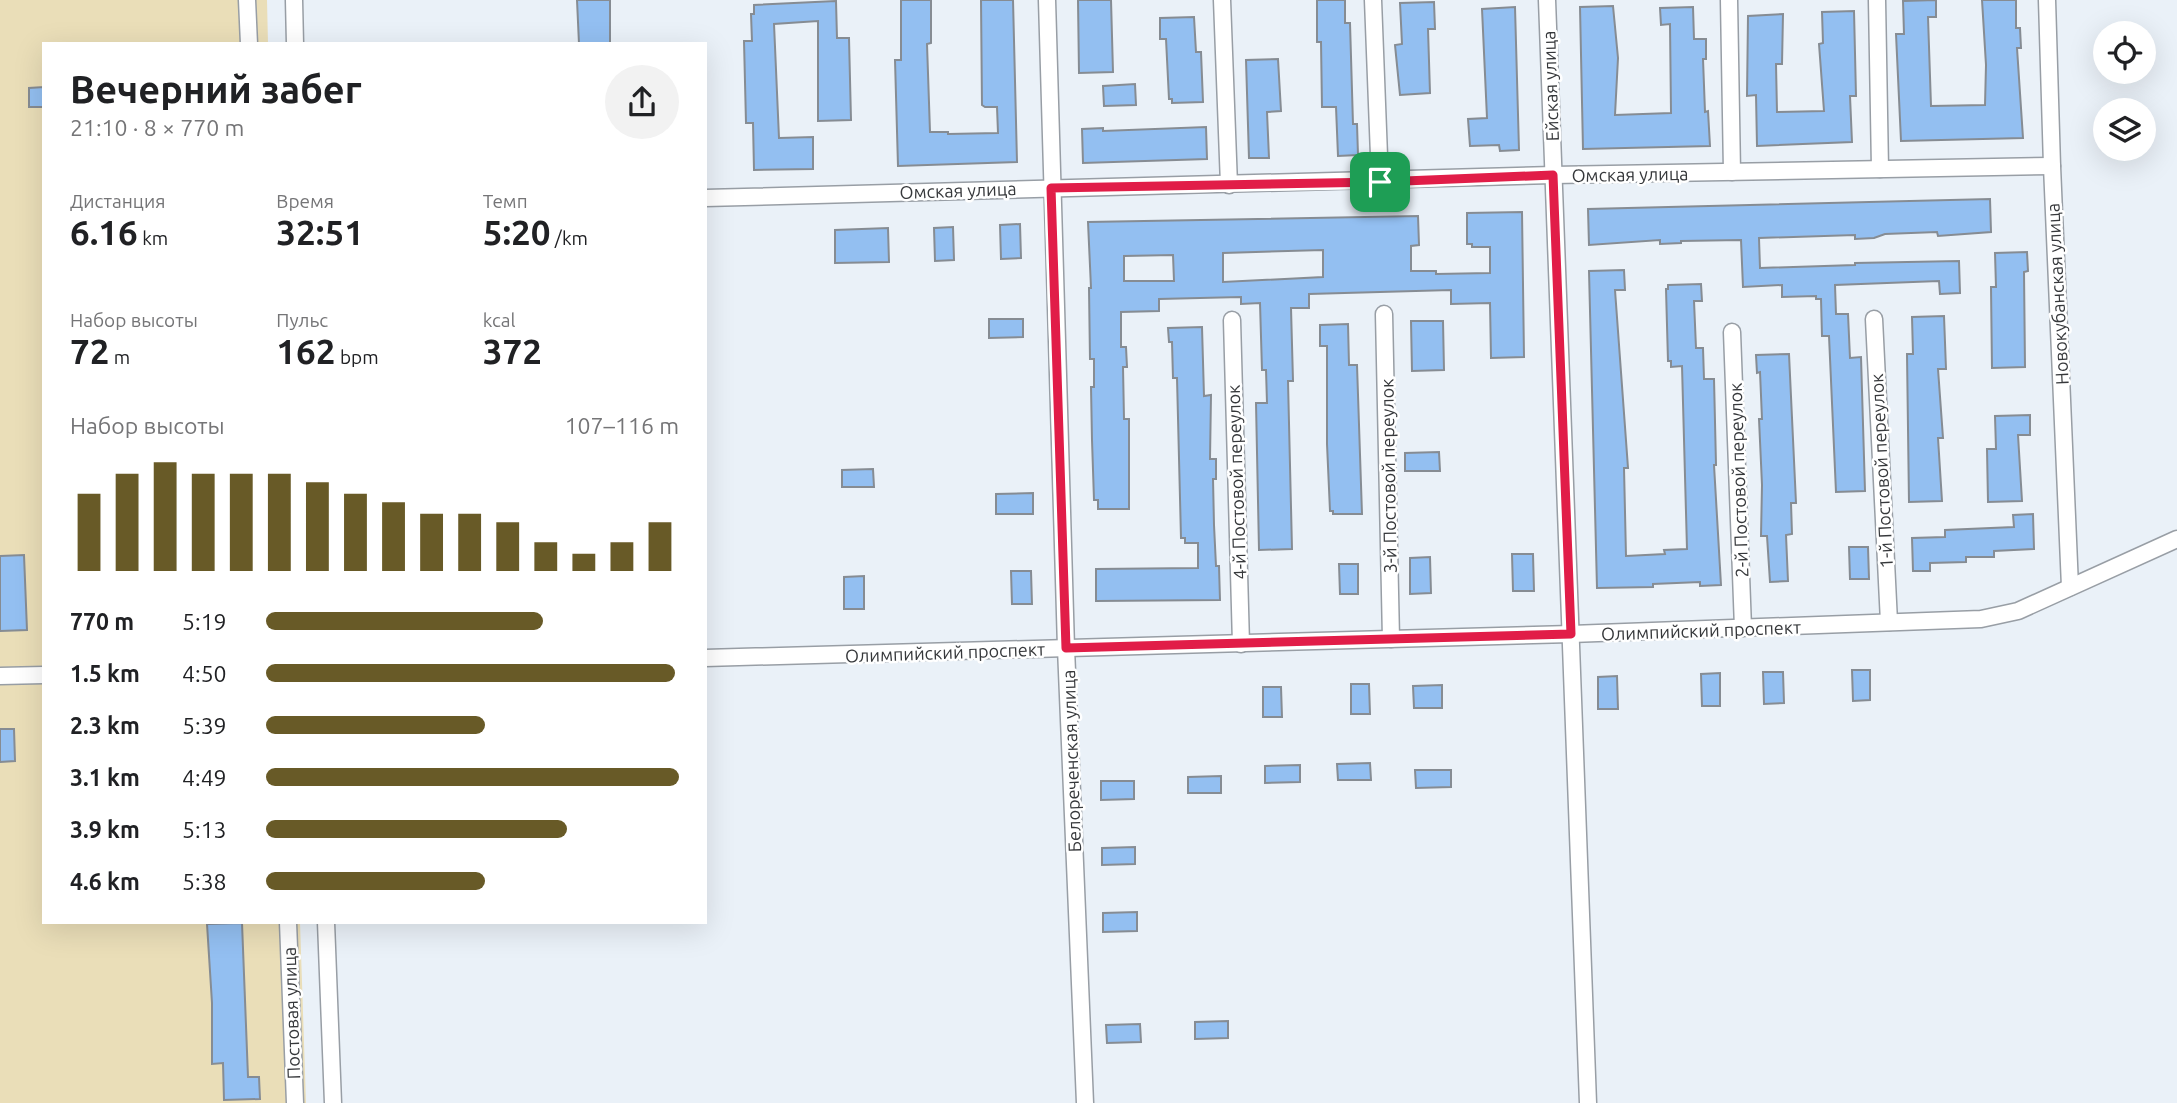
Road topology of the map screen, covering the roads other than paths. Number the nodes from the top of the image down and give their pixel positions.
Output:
1 (247, 0) edge
2 (294, 0) edge
3 (1047, 0) edge
4 (1222, 0) edge
5 (1373, 0) edge
6 (1547, 0) edge
7 (1729, 0) edge
8 (1878, 0) edge
9 (2047, 0) edge
10 (249, 42) edge
11 (295, 42) edge
12 (2052, 166) junction
13 (1880, 169) junction
14 (1732, 172) junction
15 (1553, 175) junction
16 (1380, 182) junction
17 (1229, 185) junction
18 (1051, 188) junction
19 (707, 198) edge
20 (1384, 314) dead end
21 (1874, 319) dead end
22 (1232, 320) dead end
23 (1732, 332) dead end
24 (2177, 540) edge
25 (2070, 587) junction
26 (1889, 622) junction
27 (1743, 628) junction
28 (1571, 634) junction
29 (1391, 639) junction
30 (1241, 643) junction
31 (1066, 648) junction
32 (707, 658) edge
33 (42, 675) edge
34 (0, 676) edge
35 (288, 924) edge
36 (326, 924) edge
37 (295, 1103) edge
38 (332, 1103) edge
39 (1085, 1103) edge
40 (1588, 1103) edge

1 - 10 street
2 - 11 street
3 - 18 street, Белореченская улица
4 - 17 street
5 - 16 street
6 - 15 street, Ейская улица
7 - 14 street
8 - 13 street
9 - 12 street, Новокубанская улица
12 - 13 street, Омская улица
12 - 25 street, Новокубанская улица
13 - 14 street, Омская улица
14 - 15 street, Омская улица
15 - 16 street, Омская улица
15 - 28 street, Ейская улица
16 - 17 street, Омская улица
17 - 18 street, Омская улица
18 - 19 street, Омская улица
18 - 31 street, Белореченская улица
20 - 29 street, 3-й Постовой переулок
21 - 26 street, 1-й Постовой переулок
22 - 30 street, 4-й Постовой переулок
23 - 27 street, 2-й Постовой переулок
24 - 25 street, Олимпийский проспект
25 - 26 street, Олимпийский проспект
26 - 27 street, Олимпийский проспект
27 - 28 street, Олимпийский проспект
28 - 29 street, Олимпийский проспект
28 - 40 street, Ейская улица
29 - 30 street, Олимпийский проспект
30 - 31 street, Олимпийский проспект
31 - 32 street, Олимпийский проспект
31 - 39 street, Белореченская улица
33 - 34 street
35 - 37 street, Постовая улица
36 - 38 street

